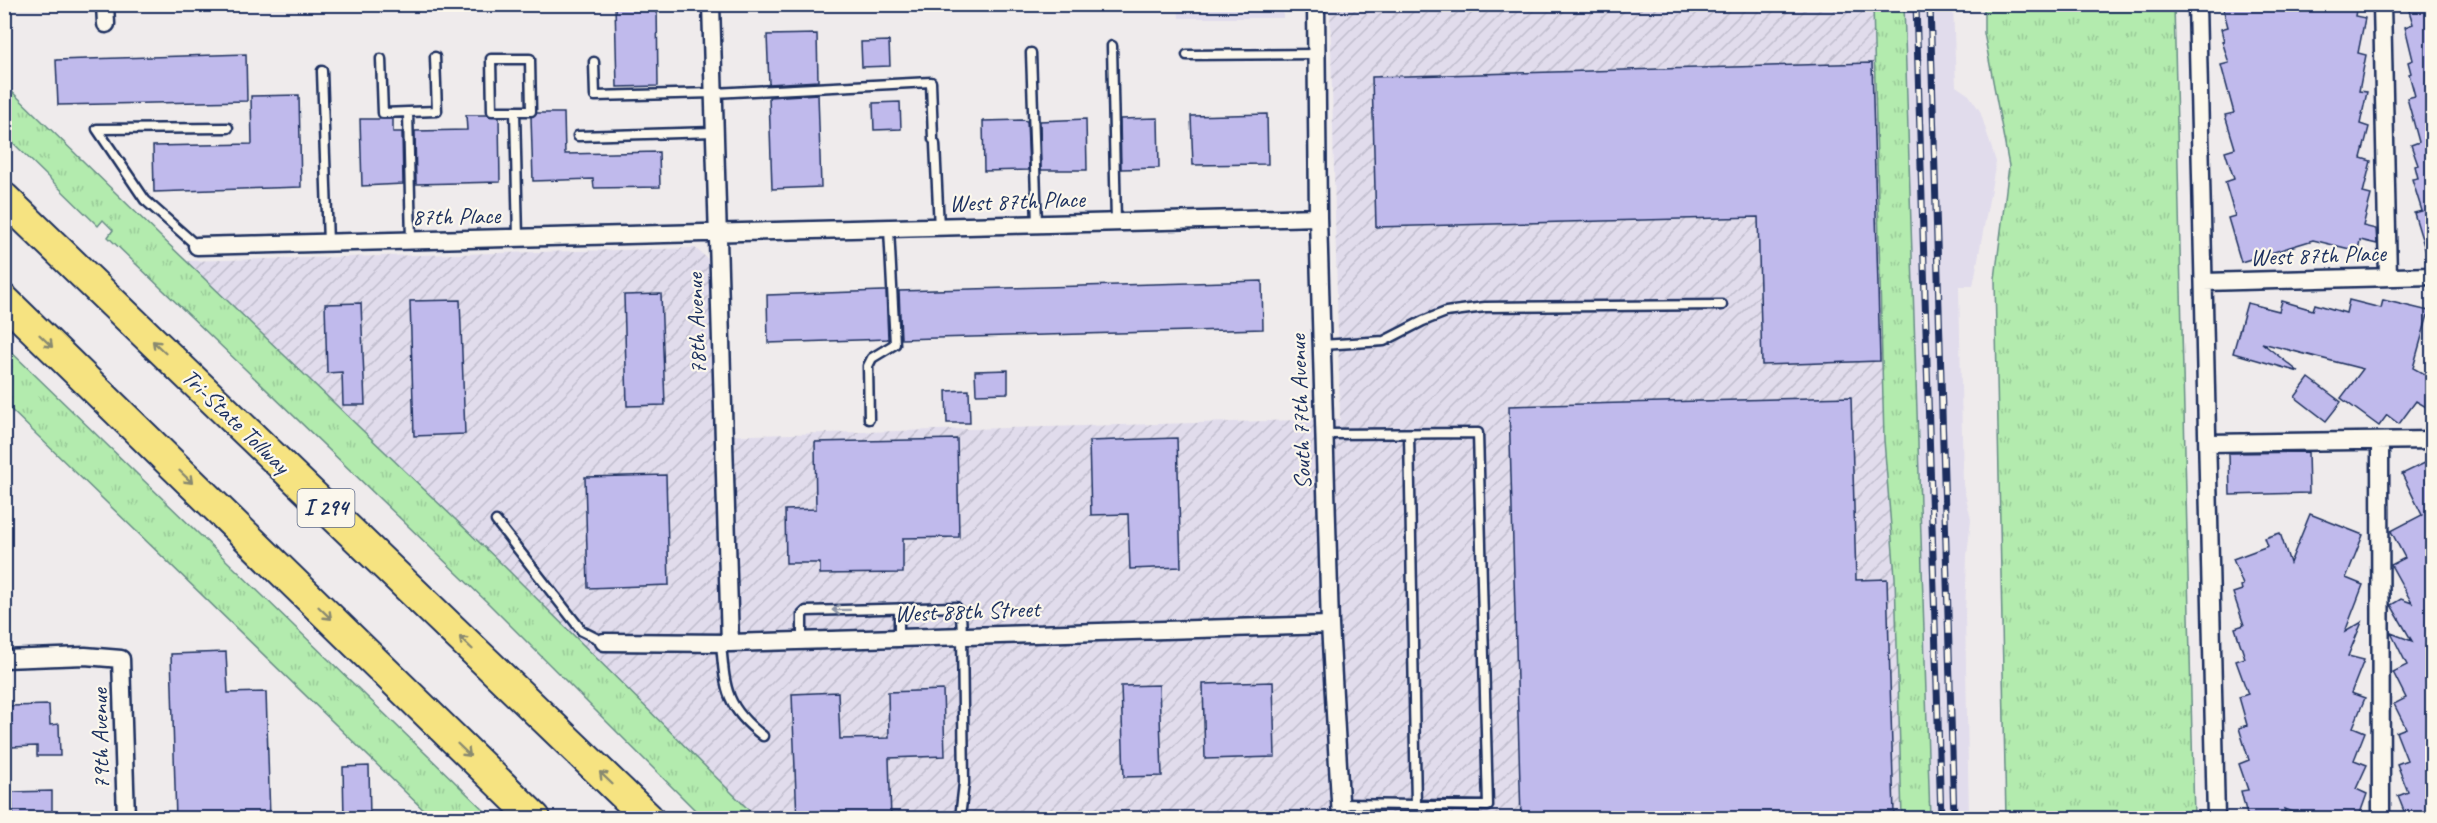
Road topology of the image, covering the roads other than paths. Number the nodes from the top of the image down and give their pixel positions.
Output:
1 (105, 4) edge
2 (711, 4) edge
3 (1316, 4) edge
4 (2197, 4) edge
5 (2382, 4) edge
6 (106, 24) dead end
7 (1112, 46) dead end
8 (1031, 53) dead end
9 (1318, 54) junction
10 (1187, 55) dead end
11 (435, 57) dead end
12 (381, 59) dead end
13 (594, 62) dead end
14 (322, 71) dead end
15 (714, 93) junction
16 (515, 111) junction
17 (408, 112) junction
18 (228, 128) dead end
19 (714, 132) junction
20 (578, 136) dead end
21 (4, 198) edge
22 (1318, 217) junction
23 (1116, 222) junction
24 (1037, 224) junction
25 (939, 228) junction
26 (889, 229) junction
27 (717, 234) junction
28 (518, 238) junction
29 (411, 241) junction
30 (328, 243) junction
31 (197, 246) joint
32 (2433, 276) edge
33 (2388, 277) junction
34 (2205, 282) junction
35 (4, 300) edge
36 (1722, 305) dead end
37 (1322, 345) junction
38 (869, 419) dead end
39 (1325, 434) junction
40 (1409, 434) junction
41 (2433, 440) edge
42 (2380, 441) junction
43 (2208, 443) junction
44 (496, 521) dead end
45 (899, 609) junction
46 (1330, 625) junction
47 (962, 635) junction
48 (899, 637) junction
49 (801, 639) junction
50 (604, 642) joint
51 (726, 643) junction
52 (4, 659) edge
53 (763, 736) dead end
54 (1416, 805) junction
55 (1341, 811) edge
56 (126, 819) edge
57 (535, 819) edge
58 (648, 819) edge
59 (960, 819) edge
60 (2216, 819) edge
61 (2381, 819) edge

1 - 6 street
2 - 15 street, 78th Avenue
3 - 9 street, South 77th Avenue
4 - 34 street
5 - 33 street
7 - 23 lane
8 - 24 lane
9 - 10 lane
9 - 22 street, South 77th Avenue
11 - 17 lane
12 - 17 lane
13 - 15 lane
14 - 30 lane
15 - 19 street, 78th Avenue
15 - 25 lane
16 - 16 lane
16 - 28 lane
17 - 29 lane
18 - 31 lane
19 - 20 lane
19 - 27 street, 78th Avenue
58 -> 21 highway, Tri-State Tollway / I 294
22 - 23 street, West 87th Place
22 - 37 street, South 77th Avenue
23 - 24 street, West 87th Place
24 - 25 street, West 87th Place
25 - 26 street, West 87th Place
26 - 27 street, West 87th Place
26 - 38 lane
27 - 28 street, 87th Place
27 - 51 street, 78th Avenue
28 - 29 street, 87th Place
29 - 30 street, 87th Place
30 - 31 street, 87th Place
32 - 33 street, West 87th Place
33 - 34 street, West 87th Place
34 - 43 street
35 -> 57 highway
36 - 37 lane
37 - 39 street, South 77th Avenue
39 - 40 lane
39 - 46 street, South 77th Avenue
40 - 54 lane
40 - 54 lane
41 - 42 street
42 - 43 street
42 - 61 street
43 - 60 street
44 - 50 lane
45 - 47 lane
45 - 48 lane
45 -> 49 lane
46 - 47 street, West 88th Street
46 - 55 street, South 77th Avenue
47 - 48 street, West 88th Street
47 - 59 lane
48 - 49 street, West 88th Street
49 - 51 street, West 88th Street
50 - 51 street, West 88th Street
51 - 53 lane
52 - 56 street, 79th Avenue
54 - 55 lane

